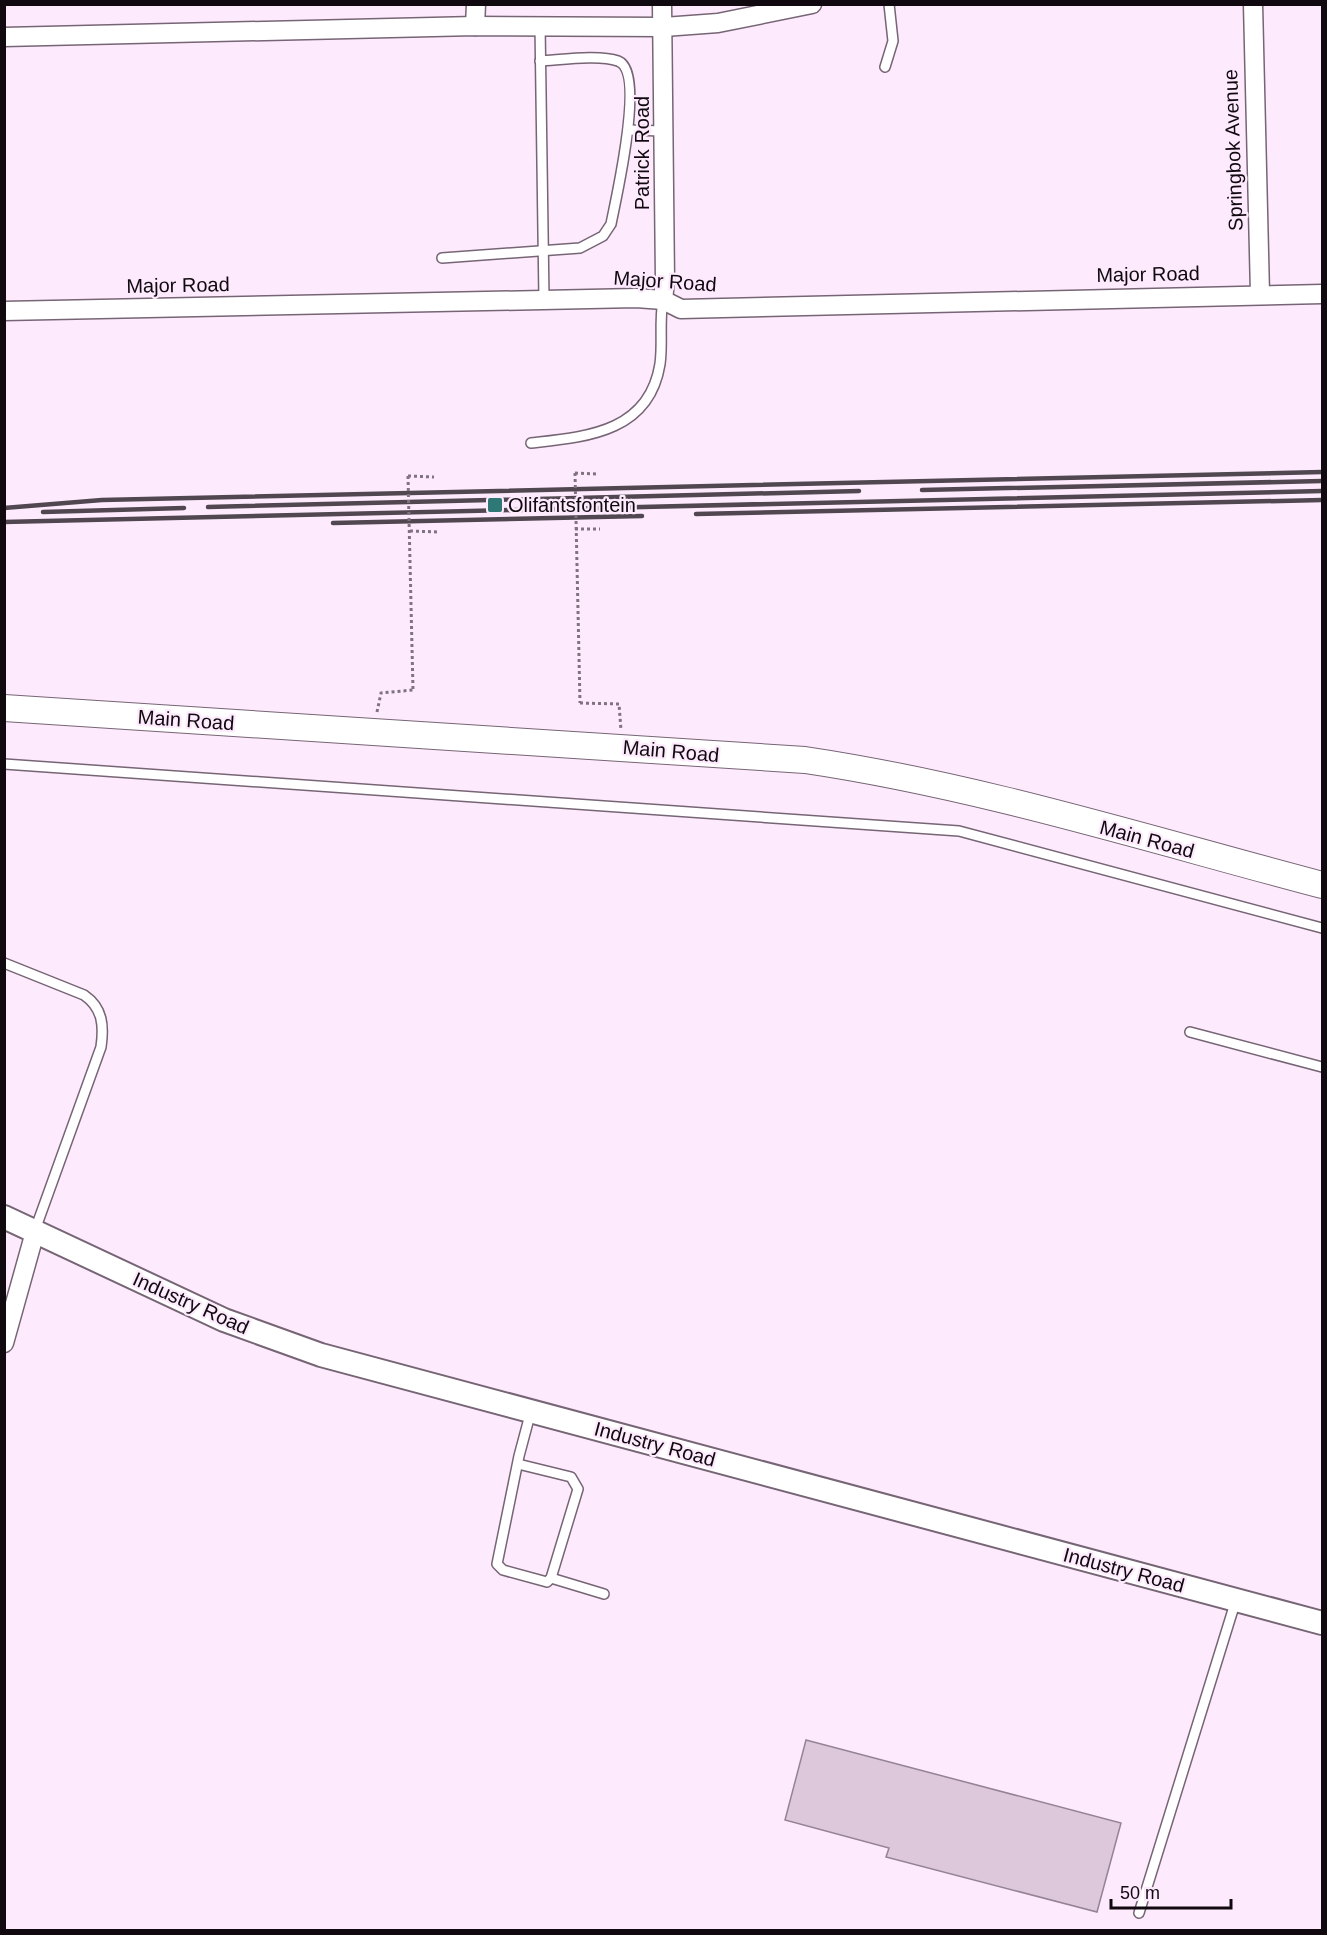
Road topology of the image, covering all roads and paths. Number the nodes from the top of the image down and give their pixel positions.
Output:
1 (476, 4) edge
2 (662, 4) edge
3 (812, 4) edge
4 (889, 4) edge
5 (1253, 4) edge
6 (754, 10) edge
7 (540, 25) junction
8 (475, 26) junction
9 (664, 27) junction
10 (4, 37) edge
11 (540, 61) junction
12 (885, 67) dead end
13 (628, 130) junction
14 (664, 131) junction
15 (543, 251) junction
16 (442, 258) dead end
17 (1260, 294) junction
18 (1323, 294) edge
19 (544, 300) junction
20 (663, 300) junction
21 (4, 311) edge
22 (531, 443) dead end
23 (596, 474) dead end
24 (434, 477) dead end
25 (600, 529) dead end
26 (575, 530) junction
27 (410, 531) junction
28 (440, 532) dead end
29 (381, 693) dead end
30 (4, 708) edge
31 (622, 747) junction
32 (4, 764) edge
33 (1323, 885) edge
34 (1323, 928) edge
35 (4, 963) edge
36 (1190, 1032) dead end
37 (1323, 1067) edge
38 (4, 1217) edge
39 (35, 1232) junction
40 (4, 1342) edge
41 (531, 1412) junction
42 (518, 1464) junction
43 (551, 1578) junction
44 (604, 1594) dead end
45 (1236, 1600) junction
46 (1323, 1623) edge
47 (1139, 1913) dead end

1 - 8 street
2 - 9 street, Patrick Road
3 - 6 street
4 - 12 lane
5 - 17 street, Springbok Avenue
6 - 9 street
7 - 8 street
7 - 9 street
7 - 11 lane
8 - 10 street
9 - 14 street, Patrick Road
11 - 13 lane
11 - 15 lane
13 - 14 lane
13 - 15 lane
14 - 20 street, Patrick Road
15 - 16 lane
15 - 19 lane
17 - 18 street, Major Road
17 - 20 street, Major Road
19 - 20 street, Major Road
19 - 21 street, Major Road
20 - 22 lane
23 - 26 path, bridge
24 - 27 path, bridge
25 - 26 path
26 - 31 path, bridge
27 - 28 path
27 - 29 path, bridge
30 - 31 main road, Main Road
31 - 33 main road, Main Road
32 - 34 lane
35 - 39 lane
36 - 37 lane
38 - 39 street, Industry Road
39 - 40 street
39 - 41 street, Industry Road
41 - 42 lane
41 - 45 street, Industry Road
42 - 43 lane
42 - 43 lane
43 - 44 lane
45 - 46 street, Industry Road
45 - 47 lane

